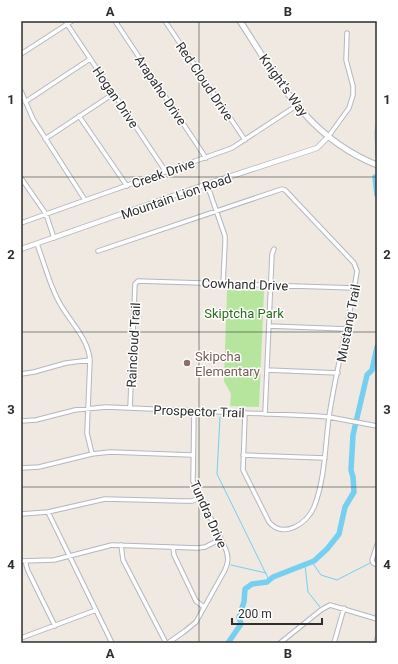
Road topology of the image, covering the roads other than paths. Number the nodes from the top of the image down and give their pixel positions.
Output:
1 (72, 21) edge
2 (115, 21) edge
3 (165, 21) edge
4 (240, 21) edge
5 (66, 23) edge
6 (347, 33) dead end
7 (21, 54) edge
8 (90, 59) junction
9 (21, 91) edge
10 (113, 94) junction
11 (25, 102) junction
12 (296, 106) junction
13 (80, 116) junction
14 (328, 137) junction
15 (45, 139) junction
16 (245, 140) junction
17 (206, 158) junction
18 (377, 165) edge
19 (166, 172) junction
20 (21, 178) edge
21 (207, 184) junction
22 (127, 186) junction
23 (85, 200) junction
24 (216, 210) junction
25 (46, 214) junction
26 (21, 223) edge
27 (54, 238) junction
28 (37, 244) junction
29 (274, 248) dead end
30 (21, 249) edge
31 (98, 251) dead end
32 (136, 282) joint
33 (224, 284) junction
34 (271, 285) junction
35 (355, 288) junction
36 (269, 326) junction
37 (347, 329) junction
38 (90, 360) junction
39 (267, 370) junction
40 (338, 373) junction
41 (21, 374) edge
42 (88, 408) junction
43 (130, 408) junction
44 (194, 411) junction
45 (245, 413) junction
46 (266, 414) junction
47 (329, 417) junction
48 (21, 421) edge
49 (377, 426) edge
50 (92, 454) junction
51 (192, 455) junction
52 (243, 455) junction
53 (325, 458) junction
54 (21, 468) edge
55 (200, 498) junction
56 (48, 512) junction
57 (21, 514) edge
58 (221, 539) junction
59 (121, 545) junction
60 (377, 545) edge
61 (173, 547) junction
62 (69, 556) junction
63 (21, 561) edge
64 (26, 561) junction
65 (377, 565) edge
66 (204, 607) junction
67 (344, 608) junction
68 (96, 610) junction
69 (377, 619) edge
70 (55, 626) junction
71 (21, 638) edge
72 (377, 639) edge
73 (112, 643) edge
74 (167, 643) edge
75 (280, 643) edge
76 (334, 643) edge
77 (376, 643) edge

1 - 5 street
2 - 17 street, Arapaho Drive
3 - 16 street, Red Cloud Drive
4 - 12 main road, Knight's Way
5 - 7 street
5 - 8 street, Hogan Drive
6 - 14 street
8 - 10 street, Hogan Drive
8 - 11 street
9 - 11 street
10 - 13 street
10 - 19 street, Hogan Drive
11 - 15 street
12 - 14 main road, Knight's Way
12 - 16 street, Creek Drive
13 - 15 street
13 - 22 street
14 - 18 main road, Knight's Way
14 - 21 street, Mountain Lion Road
15 - 23 street
16 - 17 street, Creek Drive
17 - 19 street, Creek Drive
19 - 22 street, Creek Drive
20 - 25 street
21 - 24 street
21 - 27 street, Mountain Lion Road
22 - 23 street, Creek Drive
23 - 25 street, Creek Drive
24 - 31 street, Mustang Trail
24 - 33 street
24 - 35 street, Mustang Trail
25 - 26 street, Creek Drive
25 - 27 street
27 - 28 street, Mountain Lion Road
28 - 30 street, Mountain Lion Road
28 - 38 street
29 - 34 street
32 - 33 street, Cowhand Drive
32 - 43 street, Raincloud Trail
33 - 34 street, Cowhand Drive
34 - 35 street, Cowhand Drive
34 - 36 street
35 - 37 street, Mustang Trail
36 - 37 street
36 - 39 street
37 - 40 street, Mustang Trail
38 - 41 street
38 - 42 street
39 - 40 street
39 - 46 street
40 - 47 street, Mustang Trail
42 - 43 street, Prospector Trail
42 - 48 street, Prospector Trail
42 - 50 street
43 - 44 street, Prospector Trail
44 - 45 street, Prospector Trail
44 - 51 street, Tundra Drive
45 - 46 street, Prospector Trail
45 - 52 street, Mustang Trail
46 - 47 street, Prospector Trail
47 - 49 street, Prospector Trail
47 - 53 street, Mustang Trail
50 - 51 street
50 - 54 street
51 - 55 street, Tundra Drive
52 - 53 street
52 - 53 street, Mustang Trail
55 - 56 street
55 - 58 street, Tundra Drive
56 - 57 street
56 - 62 street
58 - 61 street
58 - 66 street, Tundra Drive
59 - 61 street
59 - 62 street
59 - 74 street
60 - 65 street
61 - 66 street
62 - 64 street
62 - 68 street
63 - 64 street
64 - 70 street
66 - 74 street, Tundra Drive
67 - 69 street
67 - 75 street
67 - 76 street
68 - 70 street
68 - 73 street
70 - 71 street
72 - 77 street

